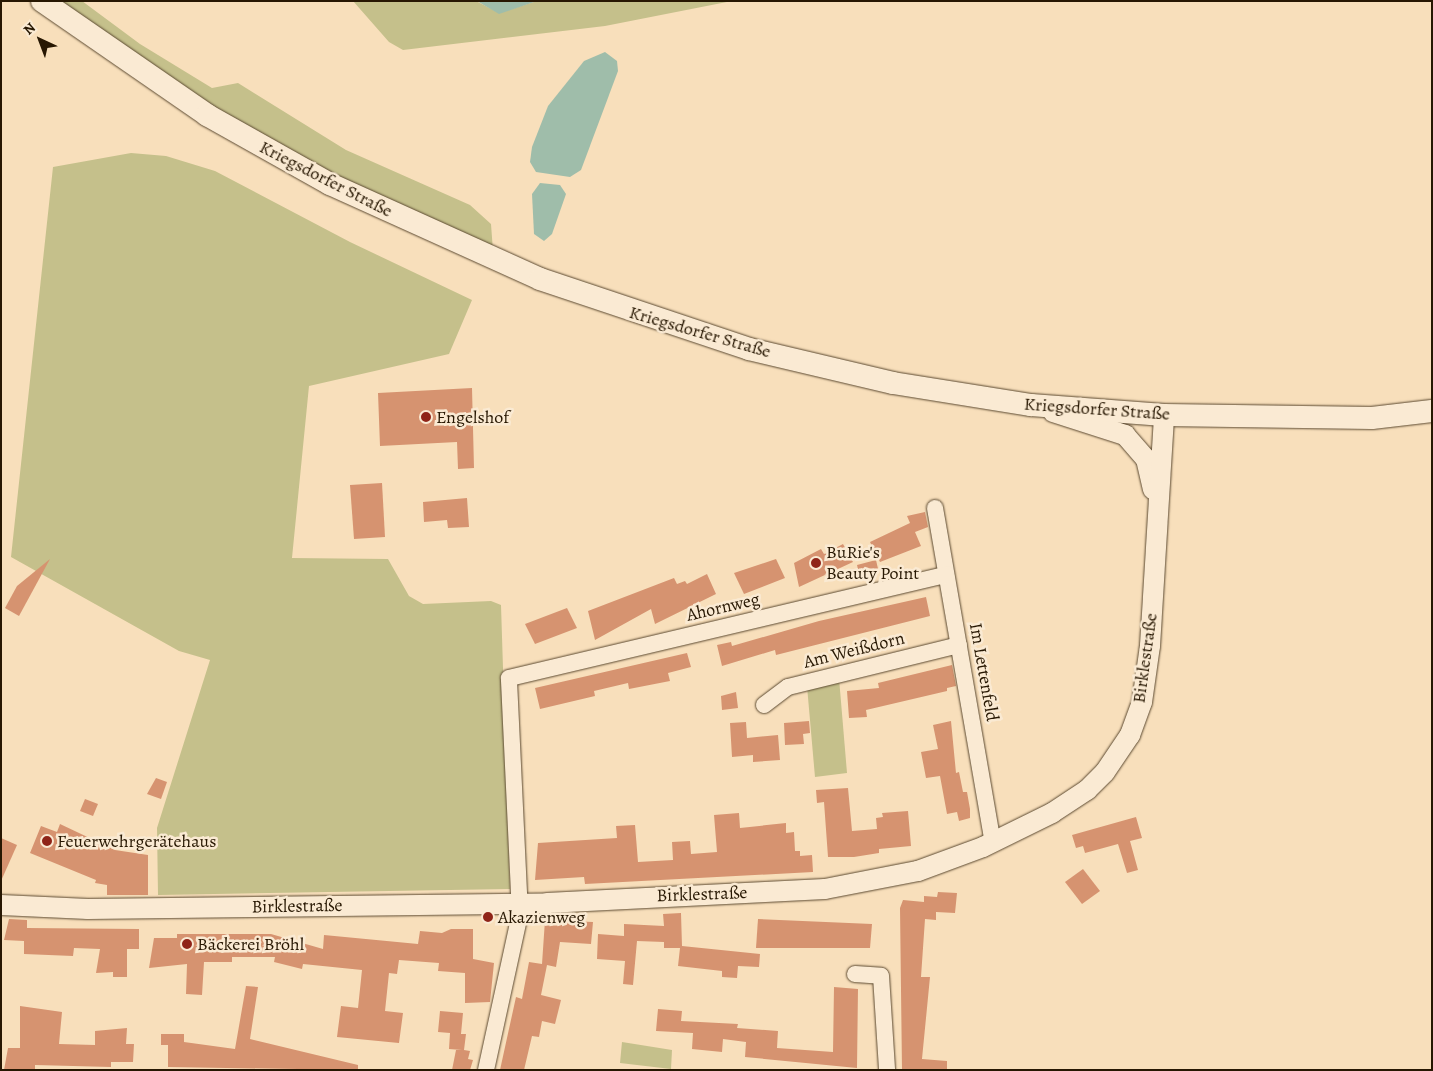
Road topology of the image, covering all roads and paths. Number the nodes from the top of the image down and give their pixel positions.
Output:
1 (42, 1) edge
2 (1031, 405) junction
3 (1432, 411) edge
4 (1164, 415) junction
5 (935, 508) dead end
6 (1158, 513) junction
7 (946, 575) junction
8 (959, 645) junction
9 (764, 705) dead end
10 (988, 845) junction
11 (520, 903) junction
12 (1, 905) edge
13 (855, 974) dead end
14 (486, 1070) edge
15 (887, 1070) edge

1 - 2 main road, Kriegsdorfer Straße
2 - 4 main road, Kriegsdorfer Straße
2 - 6 street, Birklestraße
3 - 4 main road, Kriegsdorfer Straße
4 - 6 street, Birklestraße
5 - 7 street, Im Lettenfeld
6 - 10 street, Birklestraße
7 - 8 street, Im Lettenfeld
7 - 11 street, Ahornweg
8 - 9 street, Am Weißdorn
8 - 10 street, Im Lettenfeld
10 - 11 street, Birklestraße
11 - 12 street, Birklestraße
11 - 14 street
13 - 15 street

